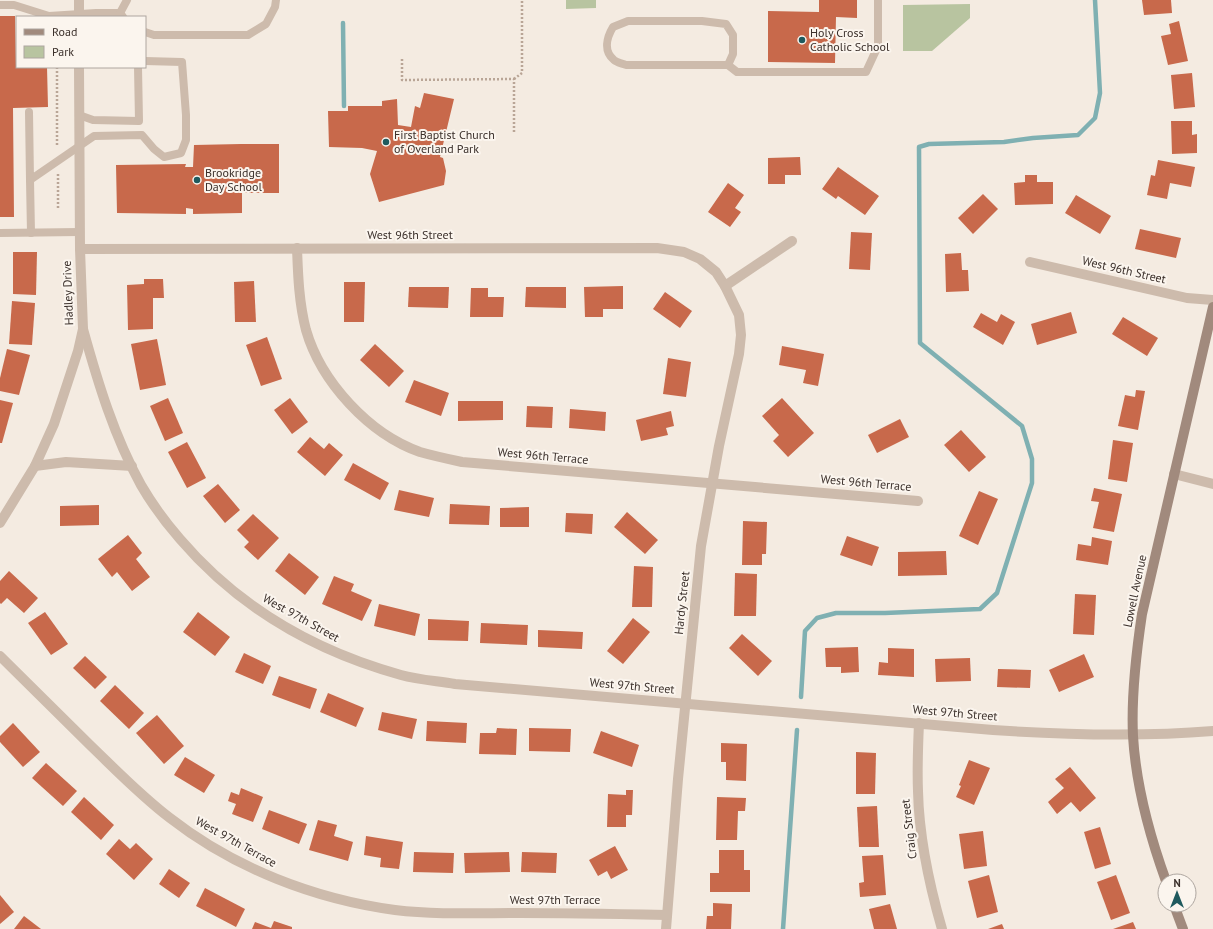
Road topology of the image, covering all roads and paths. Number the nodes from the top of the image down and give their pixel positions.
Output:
1 (79, 0) edge
2 (127, 0) edge
3 (276, 0) edge
4 (522, 0) edge
5 (878, 0) edge
6 (0, 4) edge
7 (121, 15) edge
8 (79, 16) edge
9 (146, 32) edge
10 (402, 59) dead end
11 (146, 61) edge
12 (728, 65) junction
13 (57, 68) edge
14 (79, 68) edge
15 (138, 68) edge
16 (514, 79) junction
17 (29, 112) dead end
18 (79, 115) junction
19 (514, 133) dead end
20 (57, 146) dead end
21 (79, 146) junction
22 (58, 171) dead end
23 (30, 180) junction
24 (58, 208) dead end
25 (31, 232) junction
26 (80, 232) junction
27 (0, 233) edge
28 (792, 241) dead end
29 (297, 248) junction
30 (80, 249) junction
31 (1030, 262) dead end
32 (725, 286) junction
33 (1213, 300) edge
34 (1213, 307) edge
35 (83, 329) junction
36 (36, 466) junction
37 (132, 466) junction
38 (1174, 474) junction
39 (712, 483) junction
40 (1213, 484) edge
41 (918, 501) dead end
42 (0, 523) edge
43 (0, 656) edge
44 (686, 703) junction
45 (919, 723) junction
46 (1213, 730) edge
47 (1133, 736) junction
48 (1163, 873) edge
49 (1177, 913) edge
50 (667, 915) junction
51 (666, 929) edge
52 (942, 929) edge
53 (1183, 929) edge

1 - 8 street
2 - 7 lane
3 - 9 lane
4 - 16 path
5 - 12 lane
6 - 8 lane
7 - 8 lane
10 - 16 path
11 - 21 lane
12 - 12 lane
13 - 20 path
14 - 18 street, Hadley Drive
15 - 18 lane
16 - 19 path
17 - 23 lane
18 - 21 street, Hadley Drive
21 - 23 lane
21 - 26 street, Hadley Drive
22 - 24 path
23 - 25 lane
25 - 26 lane
25 - 27 lane
26 - 30 street, Hadley Drive
28 - 32 street
29 - 30 street, West 96th Street
29 - 32 street, West 96th Street
29 - 39 street, West 96th Terrace
30 - 35 street, Hadley Drive
31 - 33 street, West 96th Street
32 - 39 street, Hardy Street
34 - 38 street, Lowell Avenue
35 - 36 street, Hadley Drive
35 - 37 street, West 97th Street
36 - 37 street
36 - 42 street, Hadley Drive
37 - 44 street, West 97th Street
38 - 40 street
38 - 47 street, Lowell Avenue
39 - 41 street, West 96th Terrace
39 - 44 street, Hardy Street
43 - 50 street, West 97th Terrace
44 - 45 street, West 97th Street
44 - 50 street, Hardy Street
45 - 47 street, West 97th Street
45 - 52 street, Craig Street
46 - 47 street, West 97th Street
47 - 48 street, Lowell Avenue
49 - 53 street
50 - 51 street, Hardy Street

